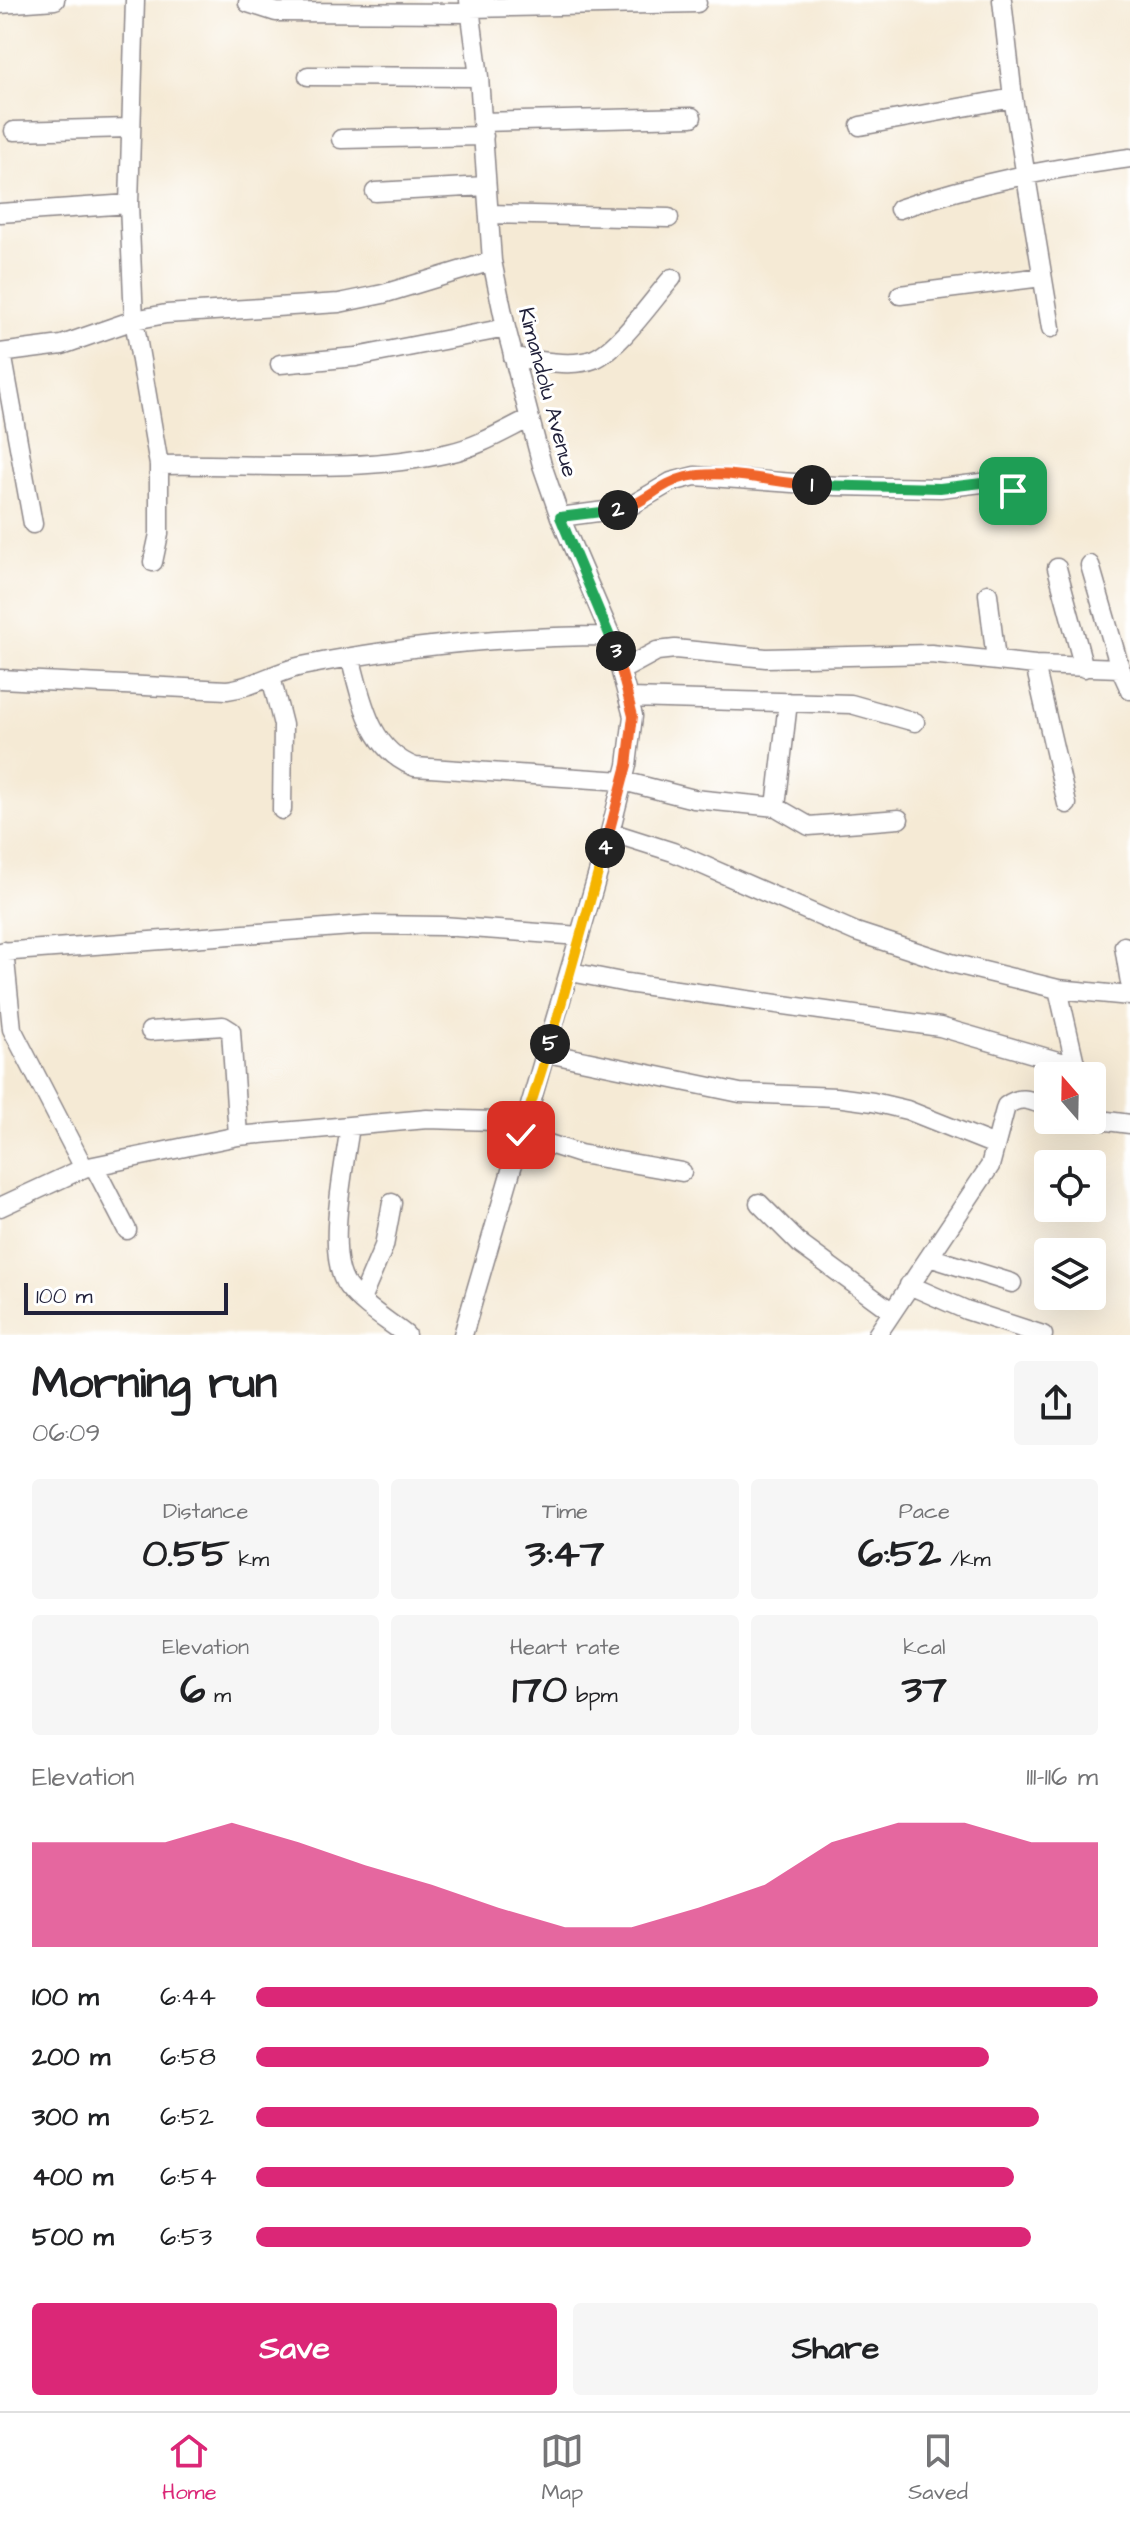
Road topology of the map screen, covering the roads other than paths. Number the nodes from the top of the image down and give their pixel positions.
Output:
1 (55, 0) edge
2 (135, 0) edge
3 (1002, 0) edge
4 (248, 3) dead end
5 (697, 3) dead end
6 (0, 4) edge
7 (470, 7) edge
8 (308, 76) dead end
9 (479, 77) junction
10 (1013, 98) junction
11 (692, 117) dead end
12 (860, 126) dead end
13 (130, 128) junction
14 (483, 129) junction
15 (14, 131) dead end
16 (341, 139) dead end
17 (1130, 158) edge
18 (1027, 173) junction
19 (486, 186) junction
20 (375, 192) dead end
21 (129, 204) junction
22 (899, 209) dead end
23 (0, 213) edge
24 (489, 214) junction
25 (669, 218) dead end
26 (492, 261) junction
27 (1042, 277) junction
28 (672, 278) dead end
29 (900, 295) dead end
30 (134, 320) junction
31 (506, 328) junction
32 (1051, 328) dead end
33 (1, 353) edge
34 (513, 357) junction
35 (280, 364) dead end
36 (528, 419) junction
37 (159, 465) junction
38 (1030, 514) dead end
39 (560, 517) junction
40 (33, 524) dead end
41 (153, 562) dead end
42 (1090, 565) dead end
43 (1057, 568) dead end
44 (988, 594) dead end
45 (611, 636) junction
46 (351, 660) junction
47 (996, 660) junction
48 (1035, 665) junction
49 (1084, 668) junction
50 (1124, 668) edge
51 (622, 670) junction
52 (271, 677) junction
53 (0, 679) edge
54 (1130, 690) edge
55 (630, 698) junction
56 (788, 702) junction
57 (915, 722) dead end
58 (623, 781) junction
59 (1067, 804) dead end
60 (776, 807) junction
61 (282, 810) dead end
62 (899, 819) dead end
63 (610, 832) junction
64 (580, 936) junction
65 (1124, 946) dead end
66 (2, 951) edge
67 (571, 972) junction
68 (1130, 983) edge
69 (1058, 989) junction
70 (1130, 996) edge
71 (150, 1031) dead end
72 (547, 1053) junction
73 (1049, 1062) edge
74 (1075, 1062) edge
75 (1034, 1102) edge
76 (1106, 1119) edge
77 (1130, 1124) edge
78 (350, 1126) junction
79 (522, 1131) junction
80 (238, 1136) junction
81 (995, 1145) junction
82 (89, 1167) junction
83 (682, 1172) dead end
84 (392, 1203) dead end
85 (759, 1203) dead end
86 (0, 1207) edge
87 (127, 1230) dead end
88 (929, 1257) junction
89 (1012, 1283) dead end
90 (909, 1285) junction
91 (361, 1300) junction
92 (891, 1311) junction
93 (406, 1335) edge
94 (463, 1335) edge
95 (877, 1335) edge
96 (1043, 1335) edge

1 - 6 street
2 - 13 street
3 - 10 street
4 - 7 street
5 - 7 street
7 - 9 street, Kimandolu Avenue
8 - 9 street
9 - 14 street, Kimandolu Avenue
10 - 12 street
10 - 18 street
11 - 14 street
13 - 15 street
13 - 21 street
14 - 16 street
14 - 19 street, Kimandolu Avenue
17 - 18 street
18 - 22 street
18 - 27 street
19 - 20 street
19 - 24 street, Kimandolu Avenue
21 - 23 street
21 - 30 street
24 - 25 street
24 - 26 street, Kimandolu Avenue
26 - 30 street
26 - 31 street, Kimandolu Avenue
27 - 29 street
27 - 32 street
28 - 34 street
30 - 33 street
30 - 37 street
31 - 34 street, Kimandolu Avenue
31 - 35 street
33 - 40 street
34 - 36 street, Kimandolu Avenue
36 - 37 street
36 - 39 street, Kimandolu Avenue
37 - 41 street
38 - 39 street
39 - 45 street, Kimandolu Avenue
42 - 50 street
43 - 49 street
44 - 47 street
45 - 46 street
45 - 51 street, Kimandolu Avenue
46 - 52 street
46 - 58 street
47 - 48 street
47 - 51 street
48 - 49 street
48 - 59 street
49 - 50 street
50 - 54 street
51 - 55 street, Kimandolu Avenue
52 - 53 street
52 - 61 street
55 - 56 street
55 - 58 street, Kimandolu Avenue
56 - 57 street
56 - 60 street
58 - 60 street
58 - 63 street, Kimandolu Avenue
60 - 62 street
63 - 64 street, Kimandolu Avenue
63 - 69 street
64 - 66 street
64 - 67 street, Kimandolu Avenue
65 - 68 street
66 - 82 street
67 - 72 street, Kimandolu Avenue
67 - 73 street
69 - 70 street
69 - 74 street
71 - 80 street
72 - 79 street, Kimandolu Avenue
72 - 81 street
75 - 81 street
76 - 77 street
78 - 79 street
78 - 80 street
78 - 91 street
79 - 83 street
79 - 94 street, Kimandolu Avenue
80 - 82 street
81 - 88 street
82 - 86 street
82 - 87 street
84 - 91 street
85 - 92 street
88 - 89 street
88 - 90 street
90 - 92 street
90 - 96 street
91 - 93 street
92 - 95 street

